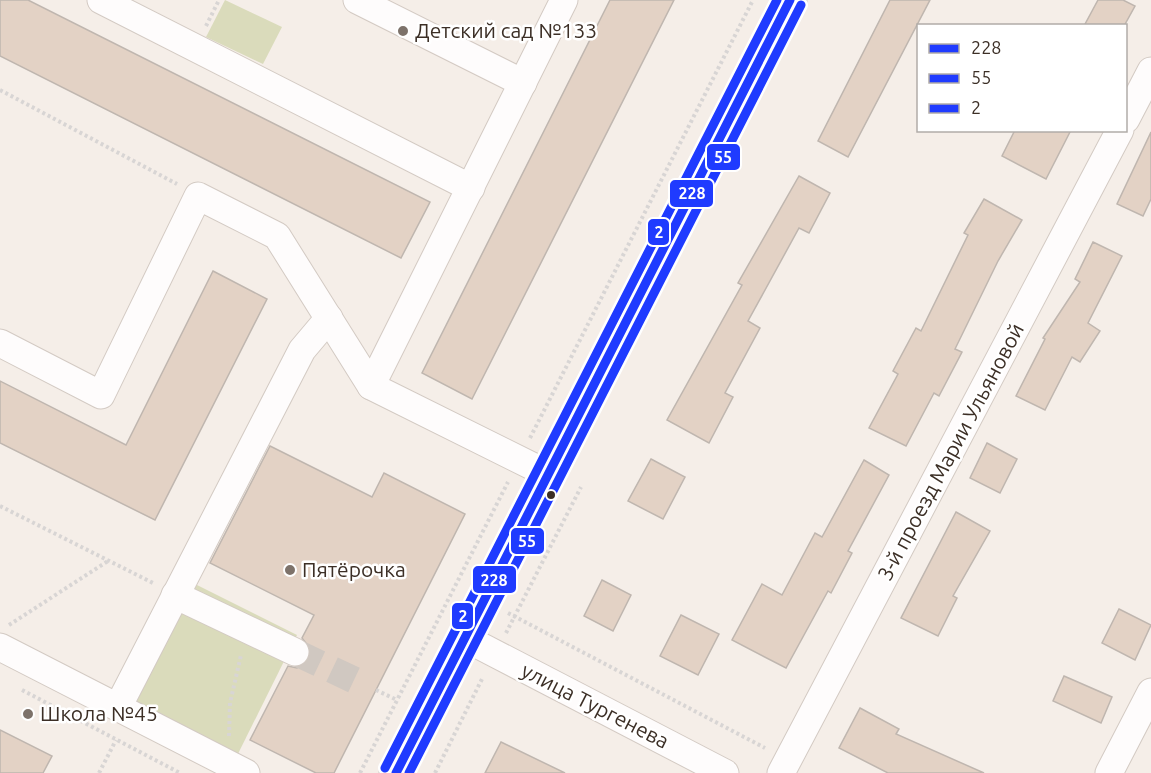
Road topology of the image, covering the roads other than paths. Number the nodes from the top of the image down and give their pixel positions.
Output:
1 (101, 0) edge
2 (564, 0) edge
3 (790, 0) edge
4 (361, 1) edge
5 (1151, 71) edge
6 (523, 83) junction
7 (1127, 115) edge
8 (1118, 132) edge
9 (471, 188) junction
10 (329, 318) junction
11 (0, 343) edge
12 (371, 386) junction
13 (548, 474) junction
14 (175, 595) junction
15 (3, 637) edge
16 (465, 638) junction
17 (295, 652) tunnel mouth
18 (1151, 692) edge
19 (118, 707) junction
20 (785, 767) edge
21 (237, 768) edge
22 (396, 773) edge
23 (725, 773) edge
24 (1109, 773) edge

1 - 9 street
2 - 6 street
3 - 13 main road
4 - 6 street
5 - 7 street
6 - 9 street
8 - 20 street, 3-й проезд Марии Ульяновой
9 - 12 street
10 - 11 street
10 - 12 street
10 - 14 street
12 - 13 street
13 - 16 main road
14 - 17 street
14 - 19 street
15 - 19 street
16 - 22 main road
16 - 23 street, улица Тургенева
18 - 24 street
19 - 21 street

